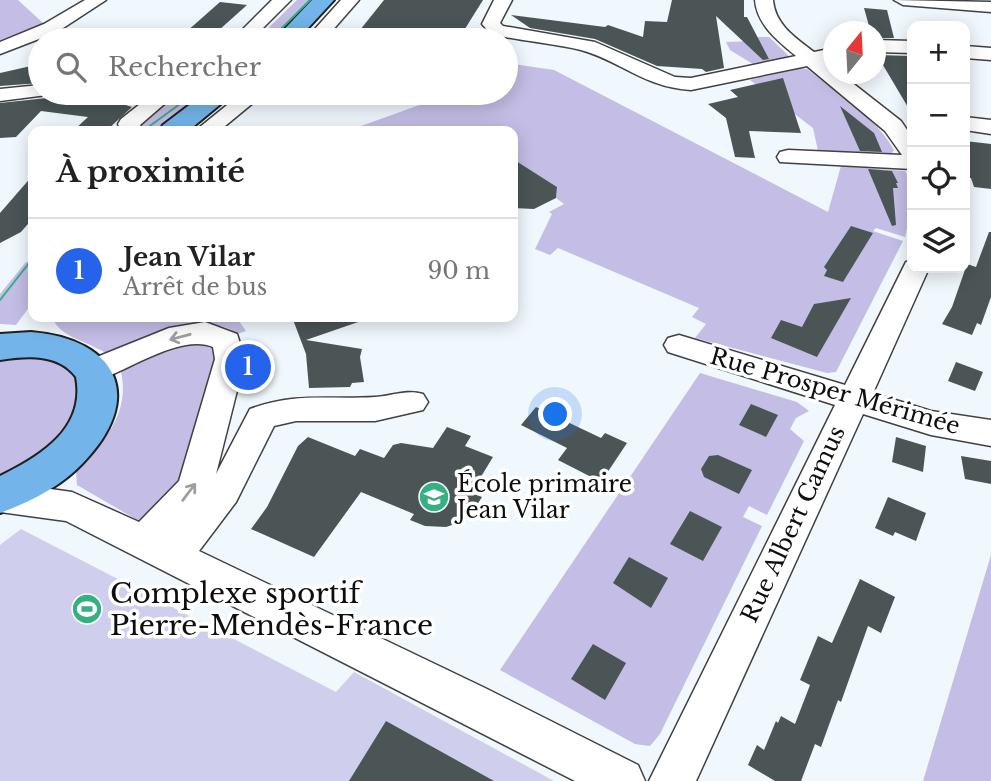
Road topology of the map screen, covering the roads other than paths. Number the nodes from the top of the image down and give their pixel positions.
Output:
1 (97, 0) edge
2 (282, 0) edge
3 (324, 0) edge
4 (350, 0) edge
5 (503, 0) edge
6 (764, 0) edge
7 (903, 0) edge
8 (991, 7) edge
9 (52, 28) edge
10 (253, 28) edge
11 (297, 28) edge
12 (325, 28) edge
13 (495, 28) edge
14 (518, 34) edge
15 (28, 39) edge
16 (886, 46) edge
17 (907, 47) edge
18 (0, 48) edge
19 (970, 52) edge
20 (991, 54) edge
21 (823, 57) edge
22 (809, 60) junction
23 (28, 92) edge
24 (0, 95) edge
25 (151, 105) edge
26 (205, 105) edge
27 (240, 105) edge
28 (903, 125) edge
29 (970, 125) edge
30 (130, 126) edge
31 (179, 126) edge
32 (213, 126) edge
33 (991, 127) edge
34 (910, 147) edge
35 (788, 157) dead end
36 (907, 162) edge
37 (913, 273) edge
38 (41, 328) edge
39 (0, 345) edge
40 (679, 345) dead end
41 (93, 371) junction
42 (852, 398) junction
43 (412, 402) dead end
44 (991, 433) edge
45 (55, 464) junction
46 (0, 496) edge
47 (72, 507) junction
48 (158, 549) junction
49 (622, 781) edge
50 (672, 781) edge

1 - 9 street
2 - 10 street
3 - 11 main road
4 - 12 street
5 - 13 street
6 - 22 street
7 - 8 street
14 - 22 street
15 - 18 street
16 - 17 street
19 - 20 street
21 - 22 street
22 - 28 street
23 - 24 street
25 - 30 street
26 - 31 main road
27 - 32 street
28 - 34 street
29 - 33 street
35 - 36 street
37 - 42 street, Rue Albert Camus
38 - 39 main road
38 - 41 main road
40 - 42 street, Rue Prosper Mérimée
41 - 45 main road
48 -> 41 street
42 - 44 street, Rue Prosper Mérimée
42 - 50 street, Rue Albert Camus
43 - 48 street
45 - 46 main road
45 - 47 street
46 - 47 street
47 - 48 street
48 - 49 street

